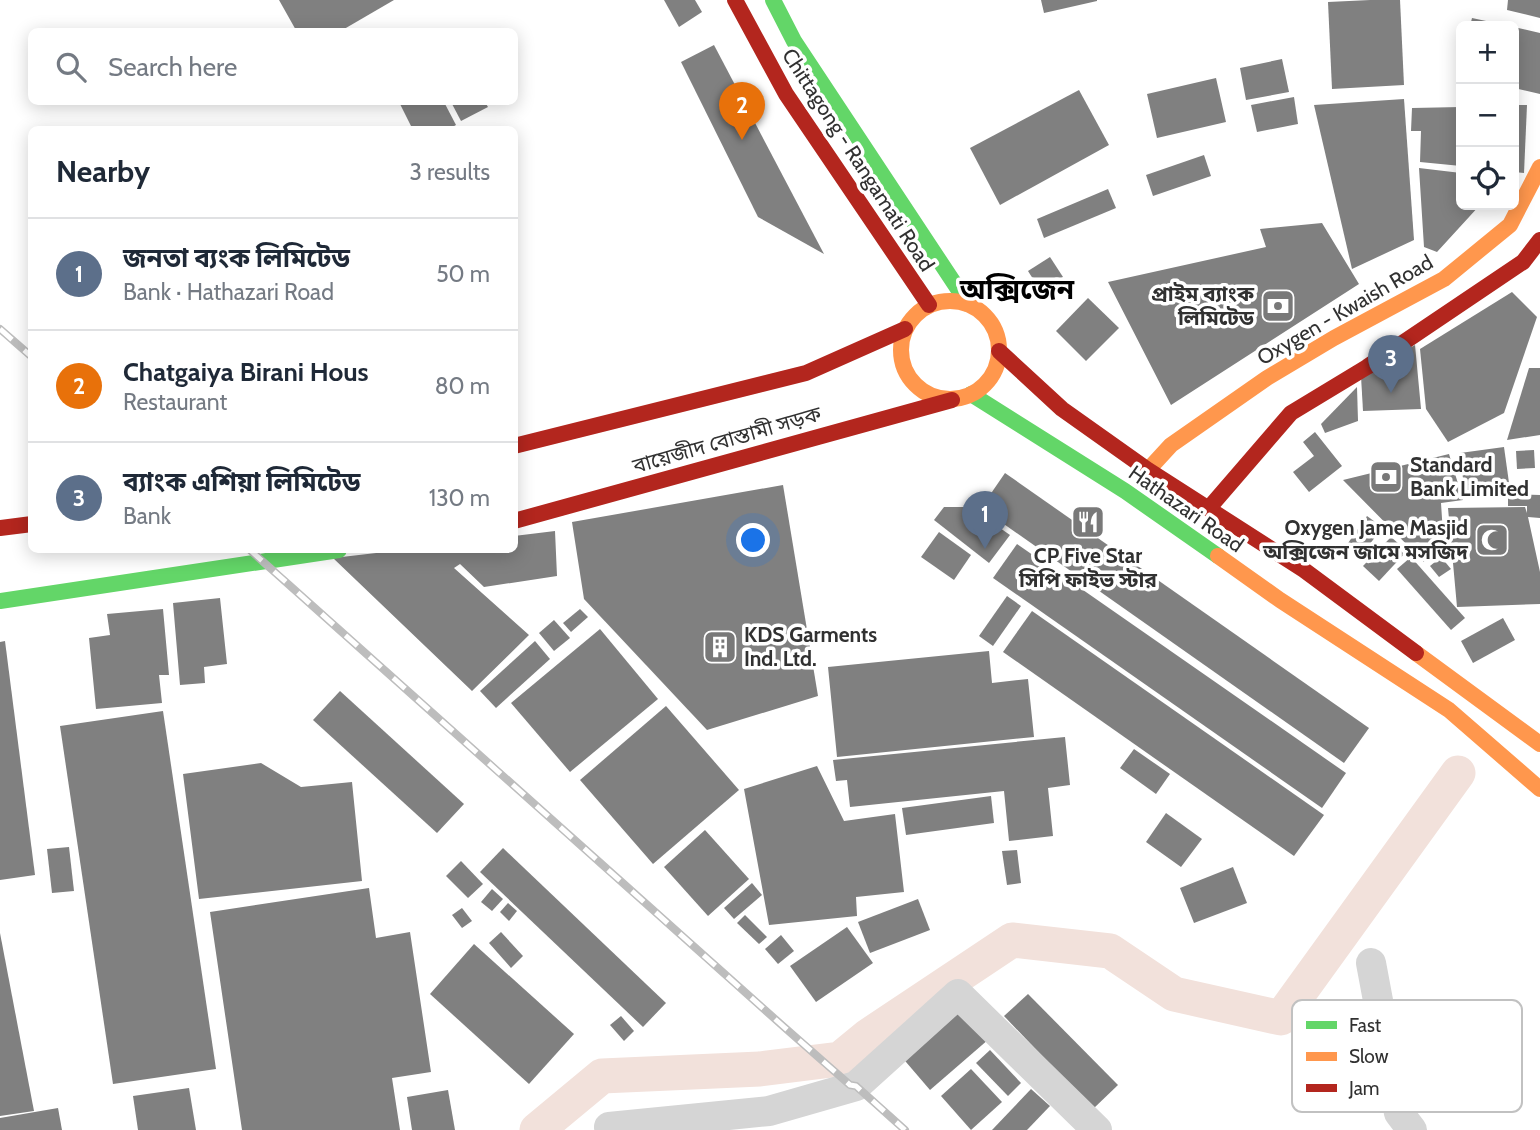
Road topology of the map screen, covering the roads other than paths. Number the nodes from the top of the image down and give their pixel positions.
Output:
1 (735, 0) edge
2 (773, 0) edge
3 (1540, 166) edge
4 (1540, 240) edge
5 (968, 304) junction
6 (929, 305) junction
7 (905, 329) junction
8 (999, 351) junction
9 (971, 394) junction
10 (951, 400) junction
11 (518, 445) edge
12 (1147, 470) junction
13 (1209, 508) junction
14 (518, 521) edge
15 (28, 524) edge
16 (0, 528) edge
17 (319, 553) edge
18 (0, 601) edge
19 (1540, 744) edge
20 (1540, 789) edge
21 (1371, 963) dead end
22 (1378, 1000) edge
23 (1399, 1112) edge
24 (611, 1130) edge
25 (1097, 1130) edge
26 (1412, 1130) edge

1 - 6 main road, Chittagong - Rangamati Road
2 - 5 main road, Chittagong - Rangamati Road
3 - 12 main road, Oxygen - Kwaish Road
4 - 13 main road
5 - 6 main road
5 - 8 main road
6 - 7 main road
7 - 10 main road
7 - 11 main road, বায়েজীদ বোস্তামী সড়ক
8 - 9 main road
8 - 12 main road, Hathazari Road
9 - 10 main road
9 - 20 main road, Hathazari Road
10 - 14 main road, বায়েজীদ বোস্তামী সড়ক
12 - 13 main road, Hathazari Road
13 - 19 main road, Hathazari Road
15 - 16 main road
17 - 18 main road
21 - 22 street
23 - 26 street
24 - 25 street

